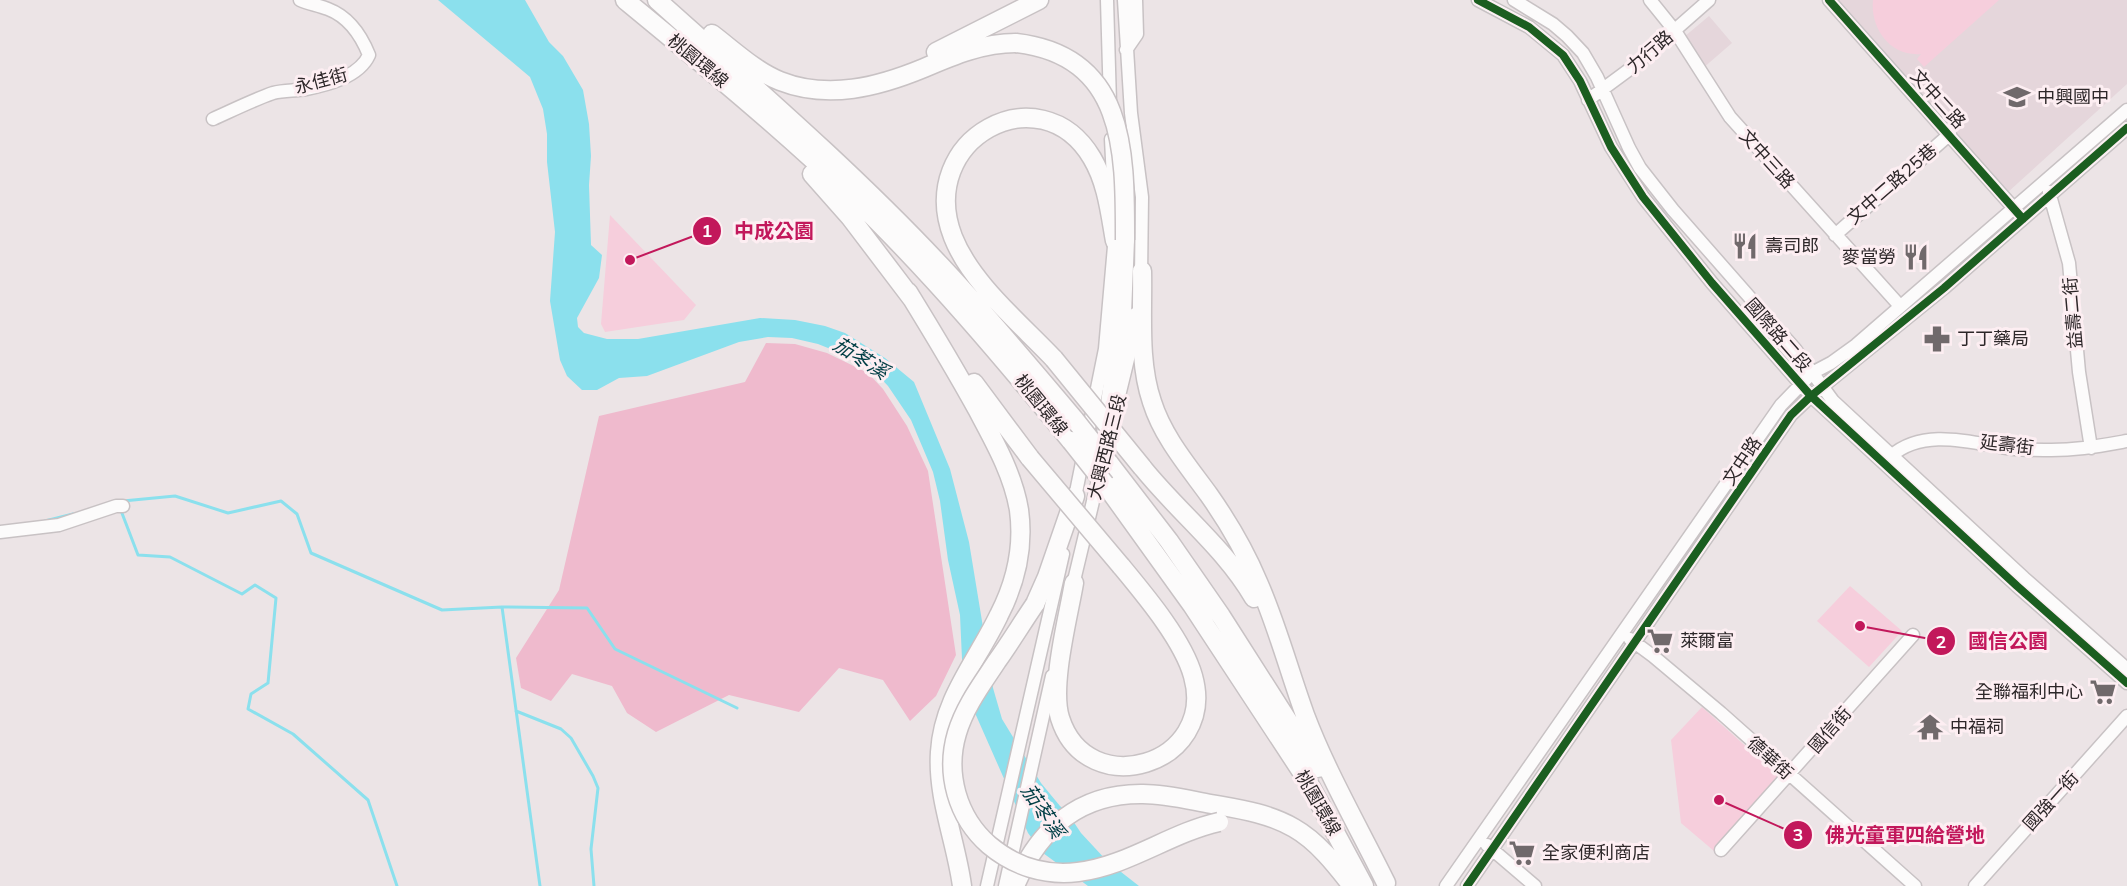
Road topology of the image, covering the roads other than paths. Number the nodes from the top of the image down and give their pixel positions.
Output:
1 (300, 0) edge
2 (625, 0) edge
3 (657, 0) edge
4 (666, 0) edge
5 (1039, 0) edge
6 (1107, 0) edge
7 (1124, 0) edge
8 (1136, 0) edge
9 (1478, 0) edge
10 (1514, 0) edge
11 (1650, 0) edge
12 (1709, 0) edge
13 (1829, 0) edge
14 (680, 15) junction
15 (1675, 31) junction
16 (1126, 50) junction
17 (723, 81) junction
18 (844, 90) junction
19 (1604, 90) junction
20 (1588, 100) junction
21 (2127, 110) edge
22 (213, 119) dead end
23 (2127, 128) edge
24 (1950, 134) junction
25 (2047, 180) junction
26 (2050, 197) junction
27 (2014, 208) junction
28 (2023, 219) junction
29 (1835, 235) junction
30 (1120, 241) junction
31 (1142, 271) junction
32 (908, 292) junction
33 (1900, 306) junction
34 (1812, 373) junction
35 (1800, 383) junction
36 (1821, 387) junction
37 (1811, 396) junction
38 (2127, 441) edge
39 (2091, 448) junction
40 (1891, 456) junction
41 (1105, 472) junction
42 (1075, 496) junction
43 (119, 506) dead end
44 (4, 532) edge
45 (1074, 583) junction
46 (1622, 633) junction
47 (1913, 635) dead end
48 (1635, 642) junction
49 (2127, 669) edge
50 (1292, 678) junction
51 (2127, 683) edge
52 (2127, 716) edge
53 (1790, 776) junction
54 (1479, 839) junction
55 (1492, 849) junction
56 (1721, 850) dead end
57 (1324, 854) junction
58 (1012, 885) edge
59 (1387, 885) edge
60 (962, 886) edge
61 (987, 886) edge
62 (1352, 886) edge
63 (1364, 886) edge
64 (1446, 886) edge
65 (1467, 886) edge
66 (1535, 886) edge
67 (1915, 886) edge
68 (1975, 886) edge

1 - 22 street, 永佳街
2 - 17 highway, 桃園環線
3 - 14 highway, 桃園環線
4 - 14 highway
5 - 18 highway
6 - 30 street, 大興西路三段
7 - 16 street, 大興西路三段
8 - 16 street
9 - 20 street, 國際路二段
10 - 19 street, 國際路二段
11 - 15 street, 文中三路
12 - 15 street, 力行路
13 - 24 street, 文中二路
14 - 18 highway
14 - 41 highway, 桃園環線, bridge
15 - 19 street, 力行路
15 - 29 street, 文中三路
16 - 31 street, 大興西路三段
17 - 32 highway
17 - 41 highway, 桃園環線, bridge
18 - 30 highway, bridge
19 - 20 street, 力行路
19 - 34 street, 國際路二段
20 - 35 street, 國際路二段
21 - 25 street, 文中路
23 - 26 street, 文中路
24 - 27 street, 文中二路
24 - 29 street, 文中二路25巷
25 - 26 street, 益壽二街
25 - 27 street, 文中路
26 - 28 street, 文中路
26 - 39 street, 益壽二街
27 - 28 street, 文中二路
27 - 33 street, 文中路
28 - 36 street, 文中路
29 - 33 street, 文中三路
30 - 41 highway
30 - 42 street, 大興西路三段
30 - 50 highway, bridge
31 - 41 street, 大興西路三段
31 - 50 highway
32 - 45 highway, bridge
32 - 60 highway
33 - 34 street, 文中路
34 - 35 street, 文中路
34 - 36 street, 國際路二段
35 - 37 street, 國際路二段
35 - 46 street, 文中路
36 - 37 street, 文中路
36 - 40 street, 國際路二段
37 - 48 street, 文中路
37 - 51 street, 國際路二段
38 - 39 street, 延壽街
39 - 40 street, 延壽街
40 - 49 street, 國際路二段
41 - 45 street, 大興西路三段
41 - 59 highway, 桃園環線
41 - 63 highway, 桃園環線
42 - 57 highway, bridge
42 - 61 street, 大興西路三段
43 - 44 street
45 - 58 street, 大興西路三段
46 - 48 street, 德華街
46 - 54 street, 文中路
47 - 53 street, 國信街
48 - 53 street, 德華街
48 - 55 street, 文中路
50 - 59 highway
52 - 68 street, 國強一街
53 - 56 street, 國信街
53 - 67 street, 德華街
54 - 55 street
54 - 64 street, 文中路
55 - 65 street, 文中路
55 - 66 street
57 - 58 highway
57 - 62 highway

